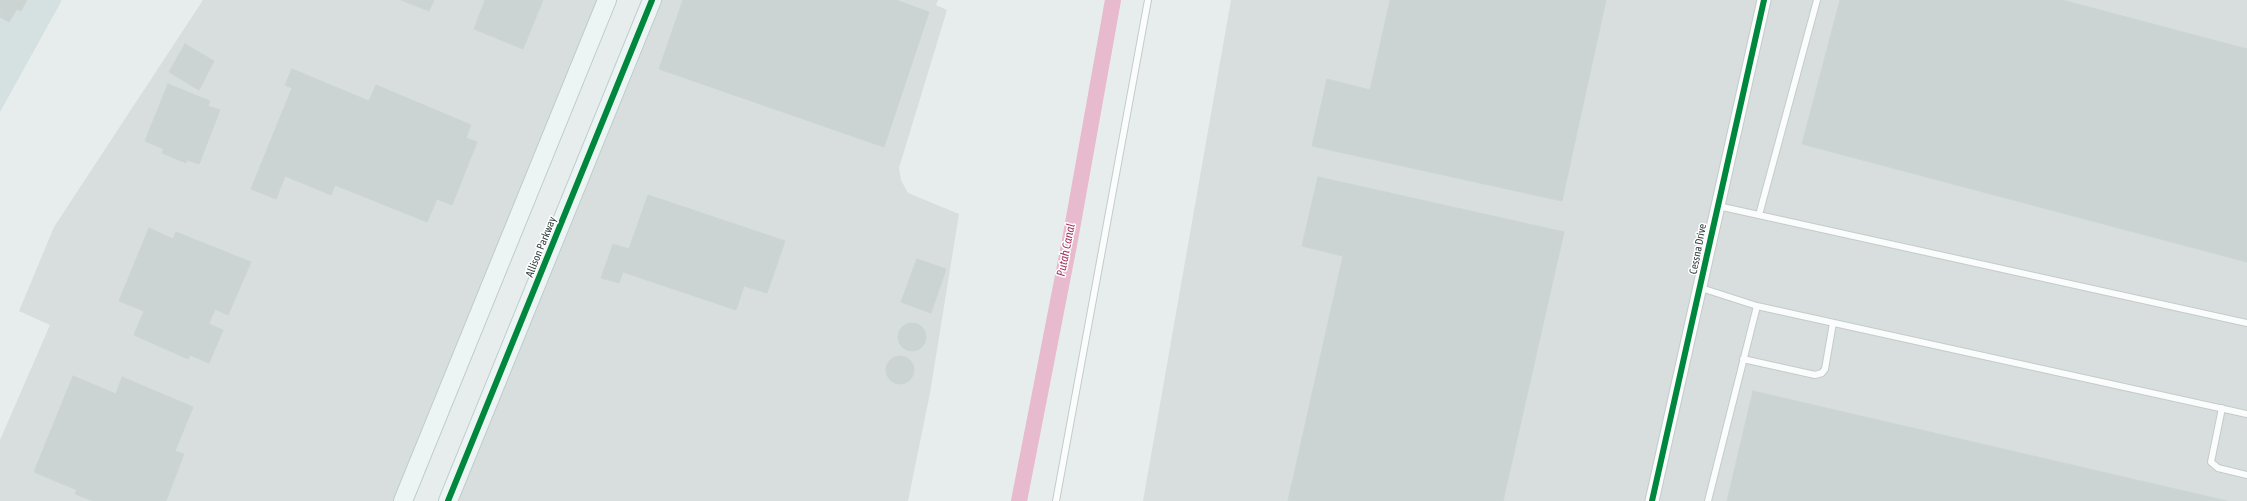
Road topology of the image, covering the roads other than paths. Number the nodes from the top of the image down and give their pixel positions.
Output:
1 (607, 0) edge
2 (652, 0) edge
3 (1148, 0) edge
4 (1764, 0) edge
5 (1817, 0) edge
6 (1716, 206) junction
7 (1759, 215) junction
8 (1701, 288) junction
9 (1757, 306) junction
10 (1833, 323) junction
11 (2247, 324) edge
12 (1743, 359) junction
13 (2222, 408) junction
14 (2247, 414) edge
15 (2247, 475) edge
16 (403, 501) edge
17 (448, 501) edge
18 (1056, 501) edge
19 (1652, 501) edge
20 (1708, 501) edge

1 - 16 street
2 - 17 street, Allison Parkway
3 - 18 lane
4 - 6 street, Cessna Drive
5 - 7 lane
6 - 7 lane
6 - 8 street, Cessna Drive
7 - 11 lane
8 - 9 lane
8 - 19 street, Cessna Drive
9 - 10 lane
9 - 12 lane
10 - 12 lane
10 - 13 lane
12 - 20 lane
13 - 14 lane
13 - 15 lane

